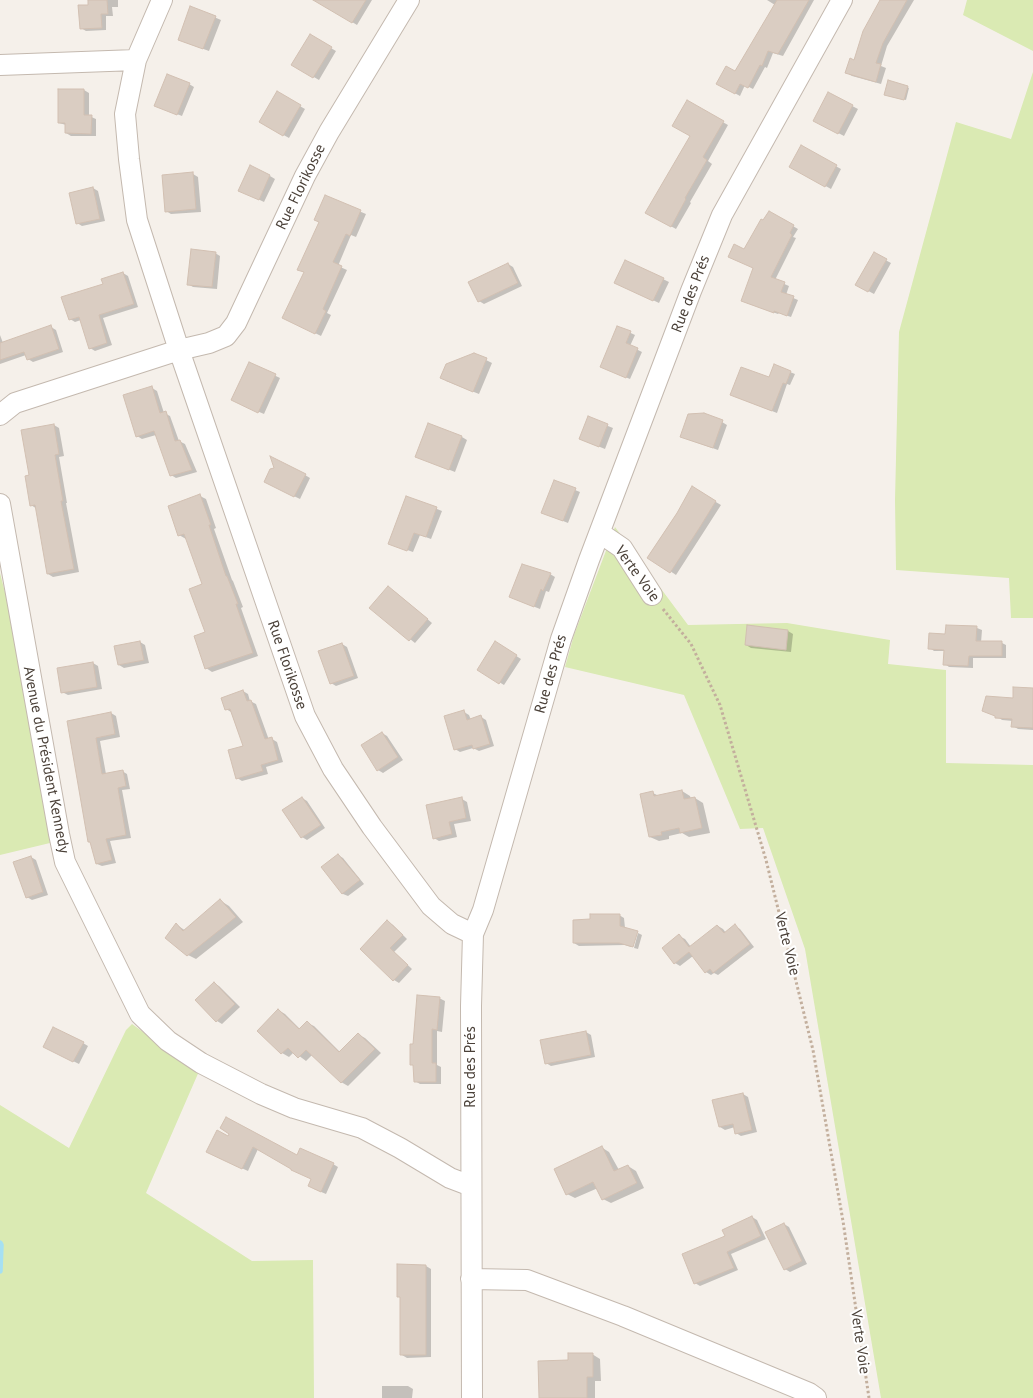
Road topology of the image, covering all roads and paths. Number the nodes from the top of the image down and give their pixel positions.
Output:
1 (162, 0) edge
2 (409, 0) edge
3 (842, 0) edge
4 (136, 60) junction
5 (0, 65) edge
6 (179, 350) junction
7 (0, 415) edge
8 (0, 504) edge
9 (600, 533) junction
10 (652, 595) joint
11 (473, 934) junction
12 (471, 1186) junction
13 (471, 1279) junction
14 (472, 1398) edge
15 (816, 1398) edge
16 (868, 1398) edge

1 - 4 street, Rue Florikosse
2 - 6 street, Rue Florikosse
3 - 9 street, Rue des Prés
4 - 5 street
4 - 6 street, Rue Florikosse
6 - 7 street
6 - 11 street, Rue Florikosse
8 - 12 street, Avenue du Président Kennedy
9 - 10 street, Verte Voie
9 - 11 street, Rue des Prés
10 - 16 path, Verte Voie
11 - 12 street, Rue des Prés
12 - 13 street, Rue des Prés
13 - 14 street, Rue des Prés
13 - 15 street

